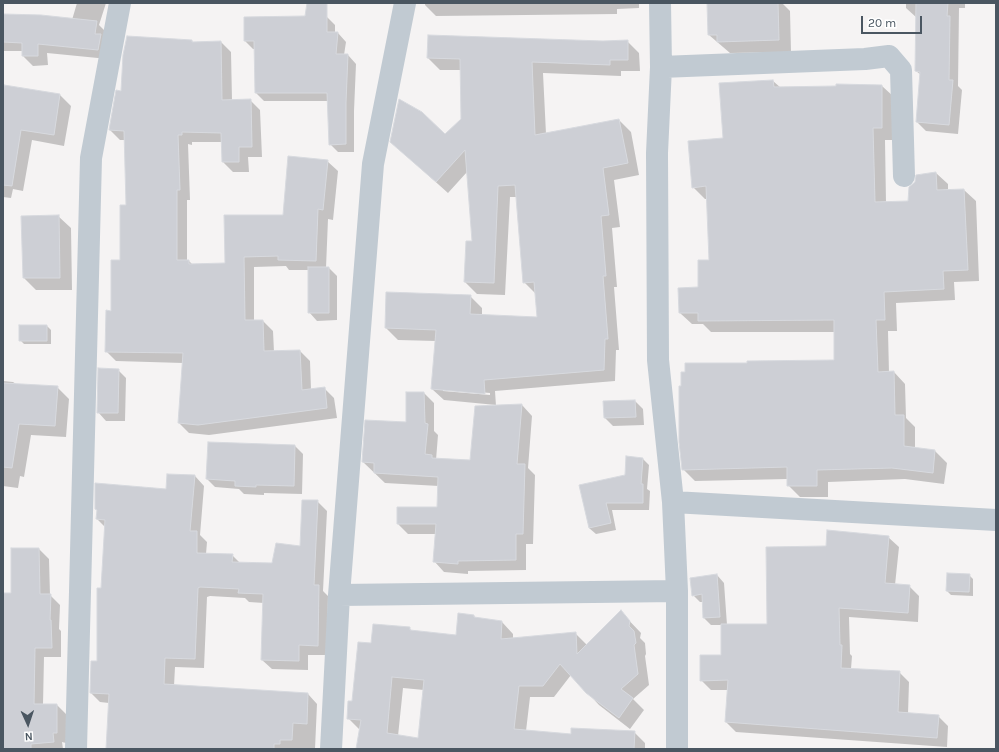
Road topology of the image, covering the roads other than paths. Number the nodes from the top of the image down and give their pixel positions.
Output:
1 (120, 3) edge
2 (405, 3) edge
3 (660, 3) edge
4 (661, 67) junction
5 (904, 176) dead end
6 (673, 502) junction
7 (996, 520) edge
8 (677, 591) junction
9 (338, 595) junction
10 (76, 749) edge
11 (330, 749) edge
12 (677, 749) edge

1 - 10 street
2 - 9 street
3 - 4 street
4 - 5 street
4 - 6 street
6 - 7 street
6 - 8 street
8 - 9 street
8 - 12 street
9 - 11 street

